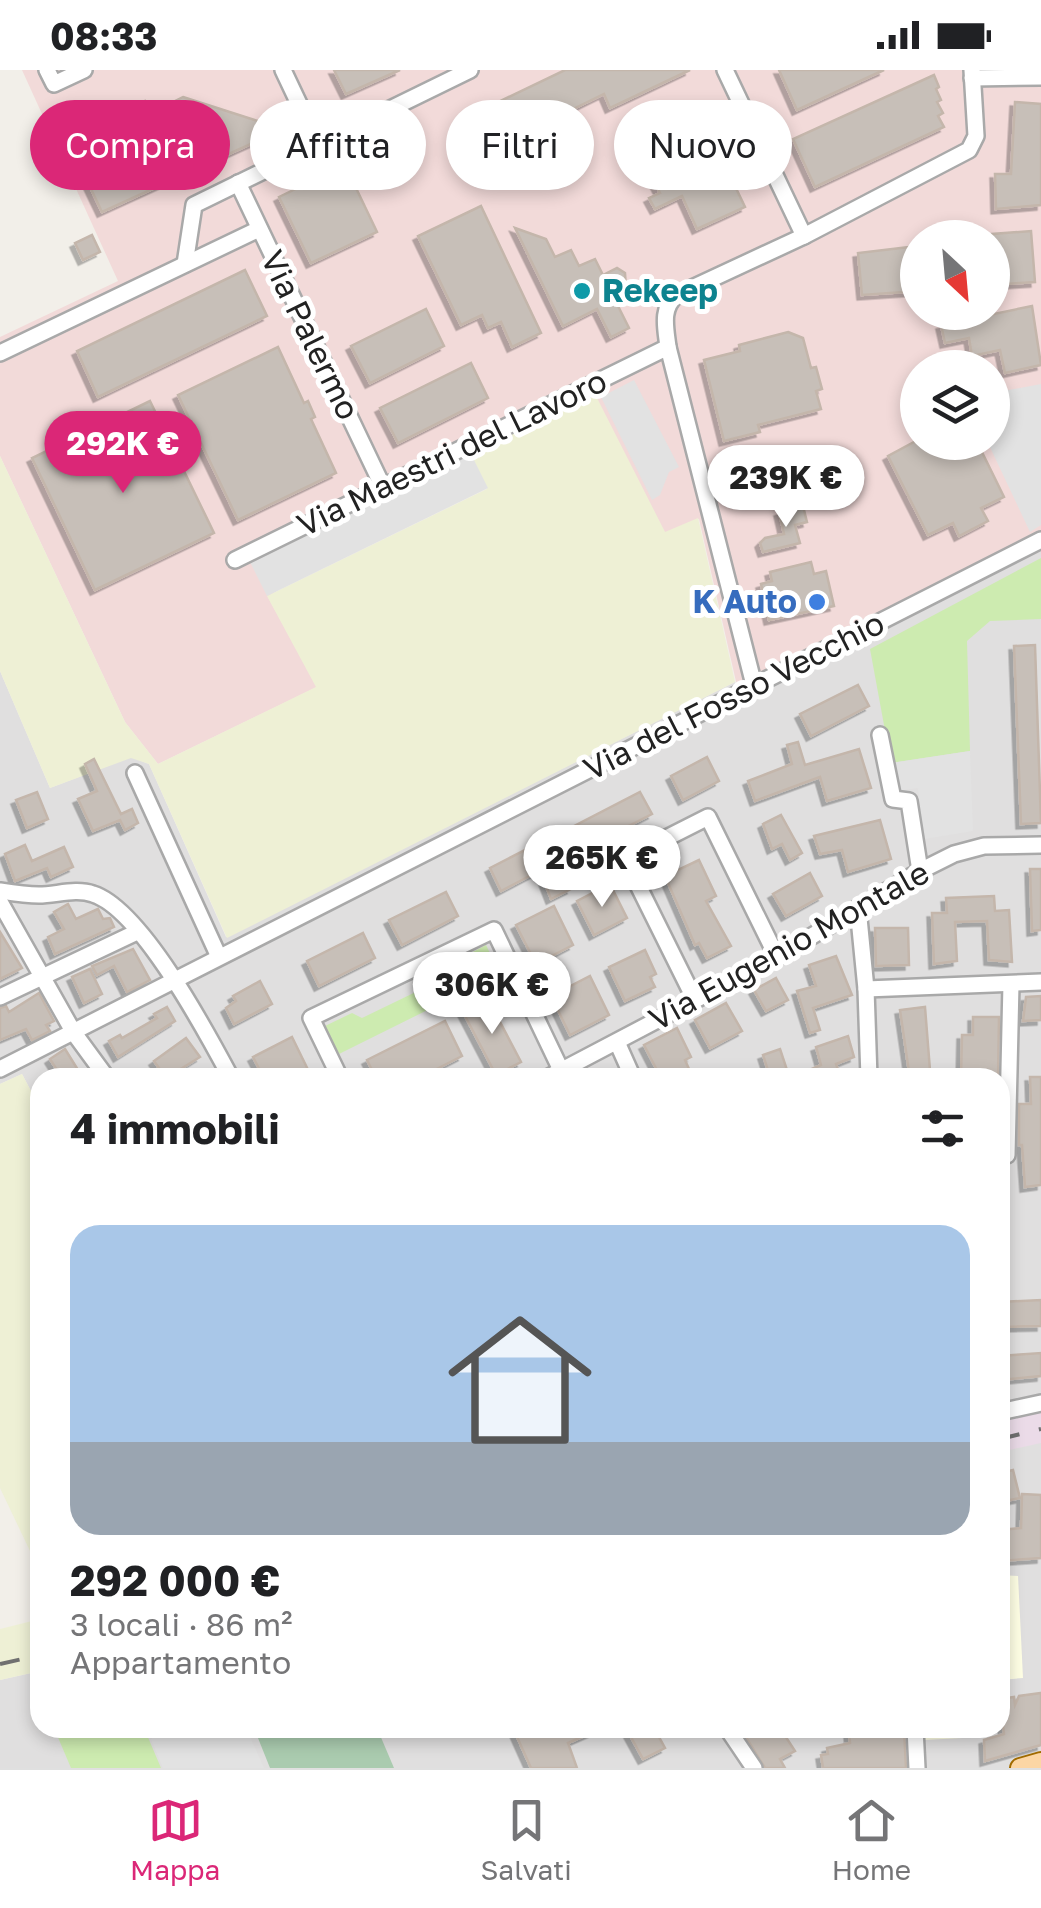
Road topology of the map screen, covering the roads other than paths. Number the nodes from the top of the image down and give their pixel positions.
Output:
1 (48, 70) edge
2 (84, 70) edge
3 (283, 70) edge
4 (470, 70) edge
5 (725, 70) edge
6 (972, 74) edge
7 (1041, 76) edge
8 (297, 100) edge
9 (408, 100) edge
10 (250, 177) edge
11 (238, 183) junction
12 (259, 229) junction
13 (804, 236) junction
14 (185, 264) junction
15 (668, 347) junction
16 (0, 353) edge
17 (384, 486) junction
18 (1041, 540) edge
19 (235, 560) dead end
20 (754, 685) junction
21 (880, 735) dead end
22 (135, 773) dead end
23 (1041, 845) edge
24 (920, 871) junction
25 (0, 891) edge
26 (0, 902) edge
27 (858, 908) junction
28 (138, 932) junction
29 (776, 956) junction
30 (219, 957) junction
31 (44, 975) junction
32 (176, 980) junction
33 (1041, 982) edge
34 (1011, 984) junction
35 (866, 989) junction
36 (0, 996) edge
37 (695, 1000) junction
38 (74, 1033) junction
39 (617, 1042) junction
40 (100, 1068) edge
41 (225, 1068) edge
42 (335, 1068) edge
43 (552, 1068) edge
44 (566, 1068) edge
45 (629, 1068) edge
46 (868, 1068) edge
47 (1010, 1068) edge
48 (0, 1069) edge
49 (1041, 1404) edge
50 (1010, 1410) edge
51 (734, 1738) edge
52 (916, 1738) edge
53 (1041, 1762) edge
54 (754, 1768) edge
55 (917, 1768) edge
56 (1020, 1768) edge

1 - 2 street
3 - 8 street
4 - 9 street
5 - 13 street
6 - 7 street
6 - 13 street
10 - 11 street
11 - 12 street, Via Palermo
11 - 14 street
12 - 14 street
12 - 17 street, Via Palermo
13 - 15 street
14 - 16 street
15 - 17 street, Via Maestri del Lavoro
15 - 20 street
17 - 19 street, Via Maestri del Lavoro
18 - 20 street, Via del Fosso Vecchio
20 - 30 street, Via del Fosso Vecchio
21 - 24 street
22 - 30 street
23 - 24 street, Via Eugenio Montale
24 - 27 street, Via Eugenio Montale
25 - 28 street
26 - 31 street
27 - 29 street, Via Eugenio Montale
27 - 35 street
28 - 31 street
28 - 32 street
29 - 37 street, Via Eugenio Montale
29 - 37 street
30 - 32 street, Via del Fosso Vecchio
31 - 36 street
31 - 38 street
32 - 38 street, Via del Fosso Vecchio
32 - 41 street
33 - 34 street
34 - 35 street
34 - 47 street
35 - 46 street
37 - 39 street, Via Eugenio Montale
38 - 40 street
38 - 48 street, Via del Fosso Vecchio
39 - 44 street, Via Eugenio Montale
39 - 45 street
42 - 43 street
49 - 50 street
51 - 54 street
52 - 55 street
53 - 56 main road

